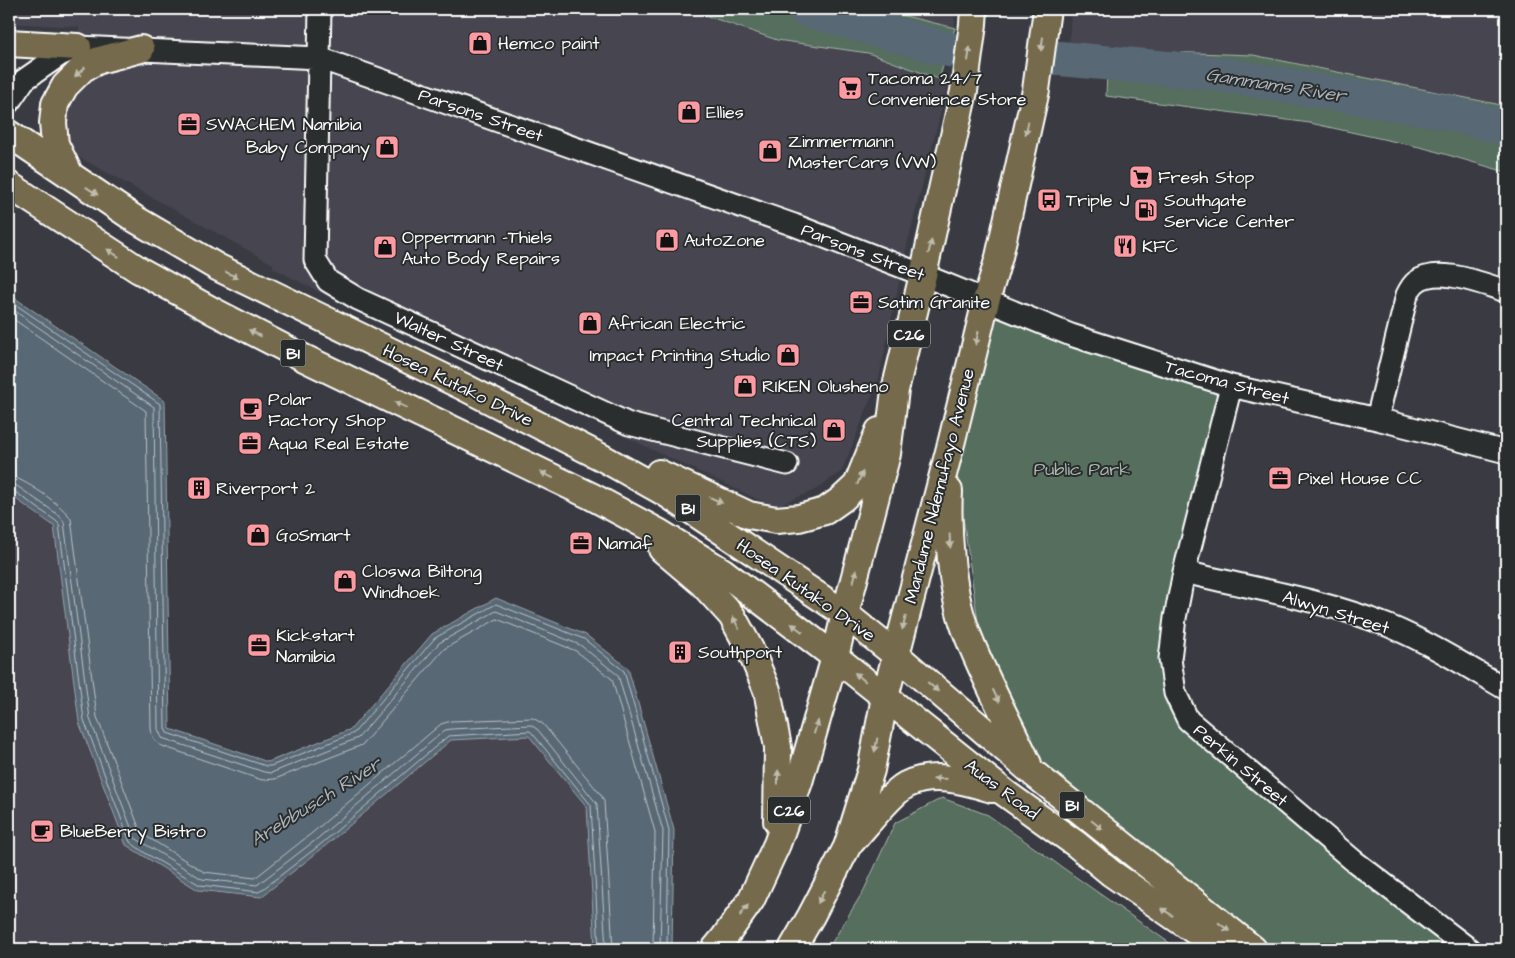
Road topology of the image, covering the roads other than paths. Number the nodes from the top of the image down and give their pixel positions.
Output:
1 (320, 9) edge
2 (974, 9) edge
3 (1047, 9) edge
4 (9, 43) edge
5 (78, 47) junction
6 (141, 49) junction
7 (319, 58) junction
8 (9, 102) edge
9 (9, 134) edge
10 (70, 176) junction
11 (9, 185) edge
12 (923, 275) junction
13 (955, 288) joint
14 (1506, 291) edge
15 (986, 301) junction
16 (1231, 386) junction
17 (464, 387) junction
18 (895, 390) junction
19 (1378, 419) junction
20 (952, 440) junction
21 (1506, 452) edge
22 (787, 464) dead end
23 (591, 496) junction
24 (1184, 572) junction
25 (845, 614) junction
26 (896, 655) junction
27 (835, 657) junction
28 (1506, 689) edge
29 (885, 697) junction
30 (1033, 773) junction
31 (1005, 793) junction
32 (777, 844) junction
33 (847, 847) junction
34 (714, 949) edge
35 (792, 949) edge
36 (1222, 949) edge
37 (1253, 949) edge
38 (1468, 949) edge

1 - 7 street, Walter Street
12 -> 2 main road, C26
3 -> 15 main road, Mandume Ndemufayo Avenue
4 - 5 main road
5 - 6 street, Parsons Street
5 - 8 street, Parsons Street
6 - 7 street, Parsons Street
6 -> 10 main road
7 - 12 street, Parsons Street
7 - 22 street, Walter Street
9 - 10 main road, Hosea Kutako Drive / B1
10 -> 17 main road, Hosea Kutako Drive / B1
23 -> 11 main road, Hosea Kutako Drive / B1
12 - 13 street, Parsons Street
12 - 18 main road, C26
13 - 15 street, Tacoma Street
14 - 19 street
15 - 16 street, Tacoma Street
15 -> 20 main road, Mandume Ndemufayo Avenue
16 - 19 street, Tacoma Street
16 - 24 street, Perkin Street
17 -> 18 main road
17 - 25 main road, Hosea Kutako Drive / B1
25 -> 18 main road, C26
19 - 21 street, Tacoma Street
20 -> 26 main road, Mandume Ndemufayo Avenue
20 -> 30 main road
27 -> 23 main road, Hosea Kutako Drive / B1
32 -> 23 main road
24 - 28 street, Alwyn Street
24 - 38 street, Perkin Street
25 - 26 main road, Hosea Kutako Drive / B1
25 - 27 main road, C26
26 - 29 main road, Mandume Ndemufayo Avenue
26 -> 30 main road, Auas Road / B1
29 -> 27 main road, Auas Road
32 -> 27 main road, C26
29 - 31 main road, Auas Road / B1
29 -> 33 main road, Mandume Ndemufayo Avenue
30 -> 37 main road, Auas Road / B1
31 -> 33 main road
36 -> 31 main road, Auas Road / B1
34 -> 32 main road, C26
33 -> 35 main road, Mandume Ndemufayo Avenue

